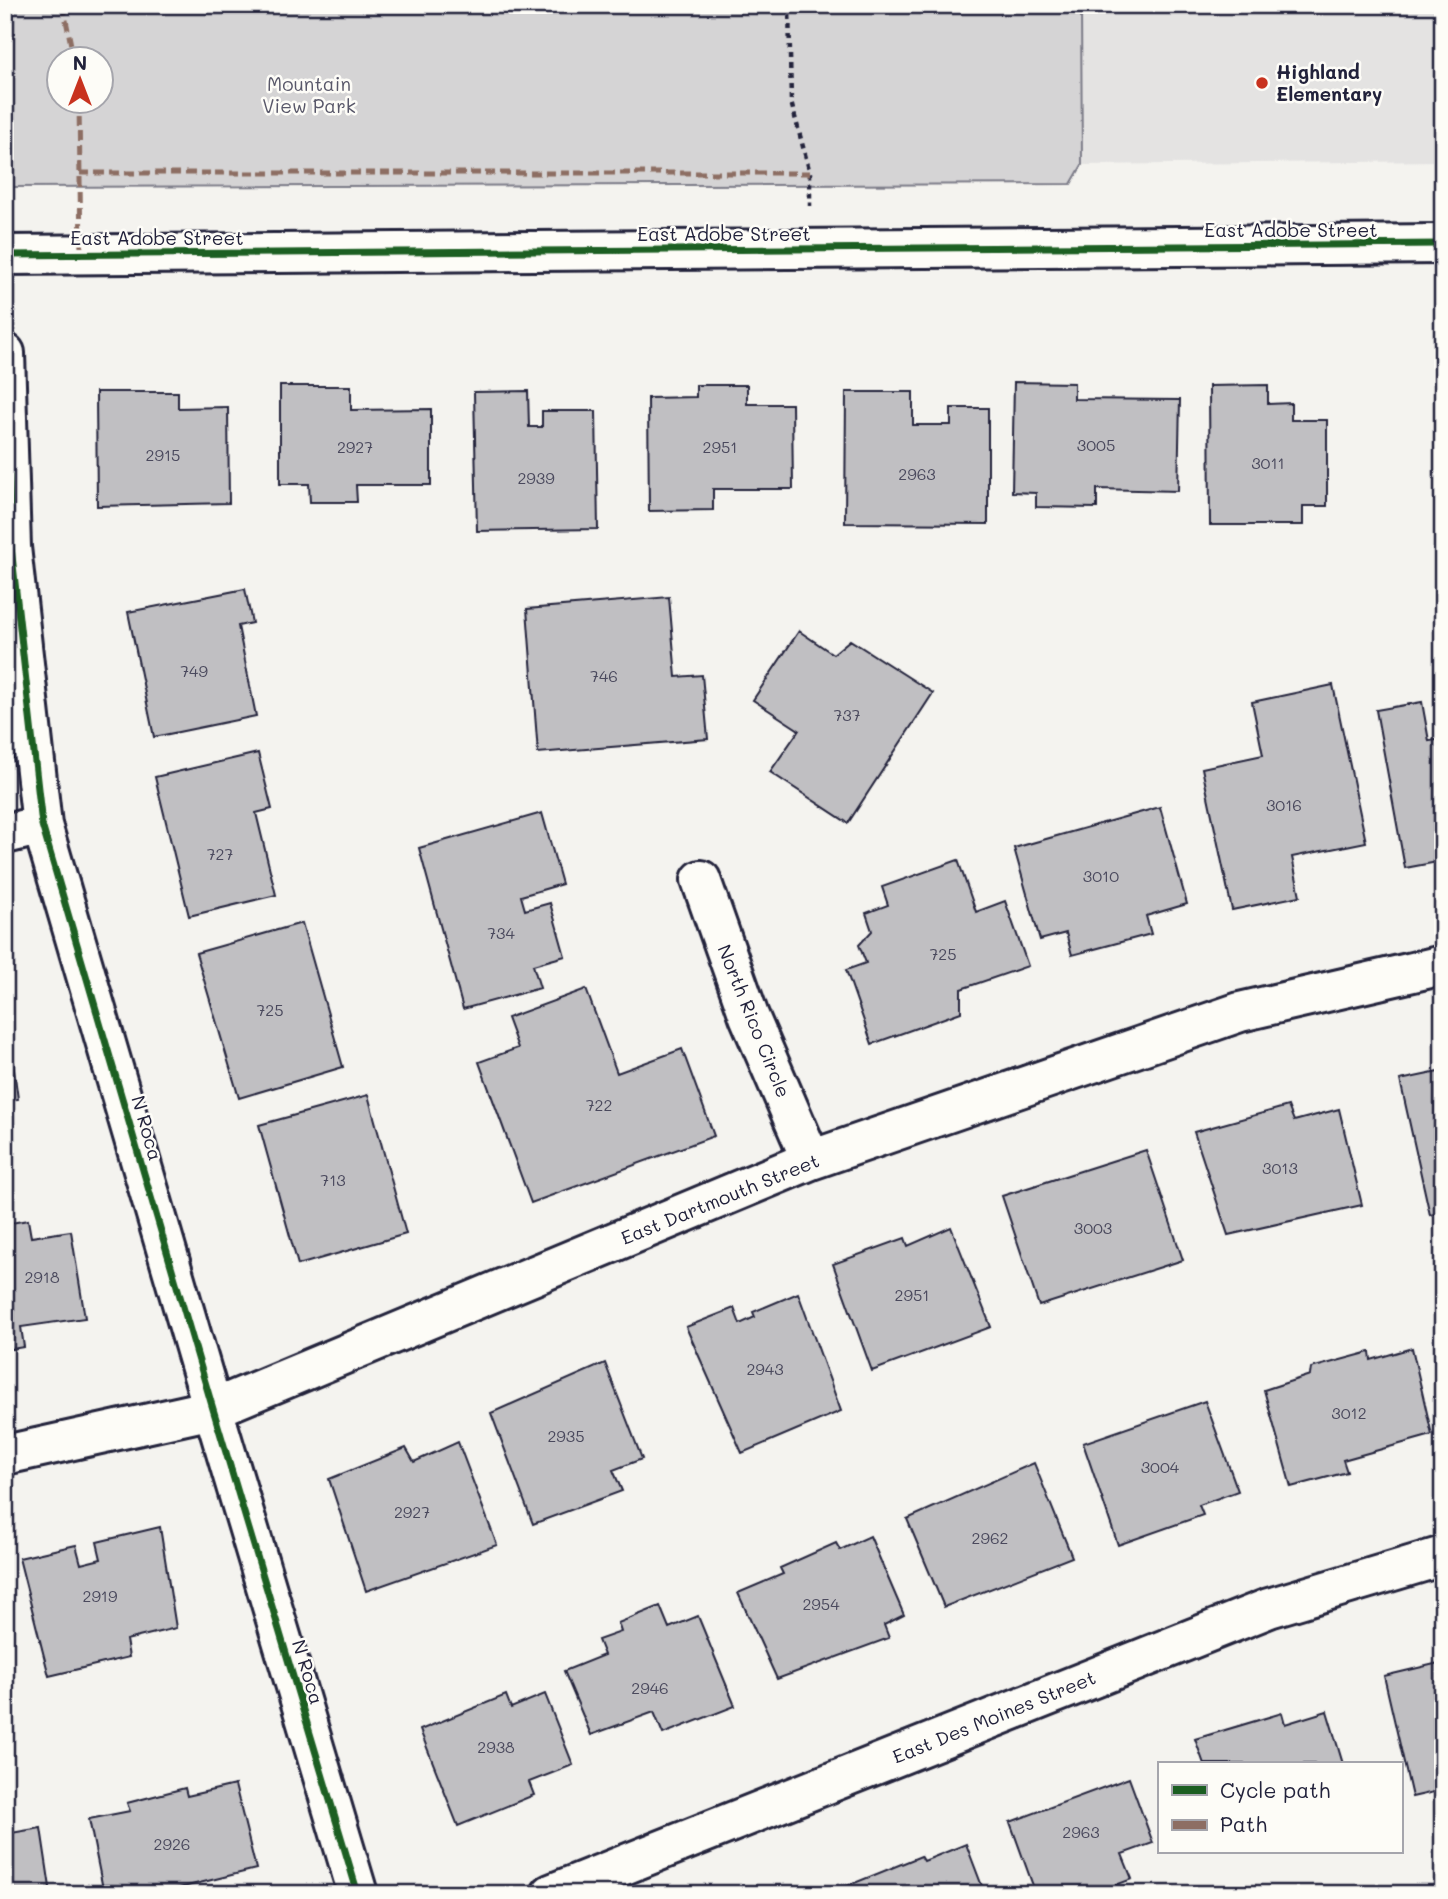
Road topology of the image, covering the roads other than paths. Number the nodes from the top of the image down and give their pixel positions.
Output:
1 (1443, 244) edge
2 (5, 255) edge
3 (5, 354) edge
4 (42, 825) junction
5 (5, 834) edge
6 (701, 880) dead end
7 (1443, 965) edge
8 (811, 1160) junction
9 (213, 1409) junction
10 (5, 1455) edge
11 (1443, 1556) edge
12 (358, 1894) edge
13 (551, 1894) edge

1 - 2 street, East Adobe Street
3 - 4 street, N Roca
4 - 5 street
4 - 9 street, N Roca
6 - 8 street, North Rico Circle
7 - 8 street, East Dartmouth Street
8 - 9 street, East Dartmouth Street
9 - 10 street, East Dartmouth Street
9 - 12 street, N Roca
11 - 13 street, East Des Moines Street

